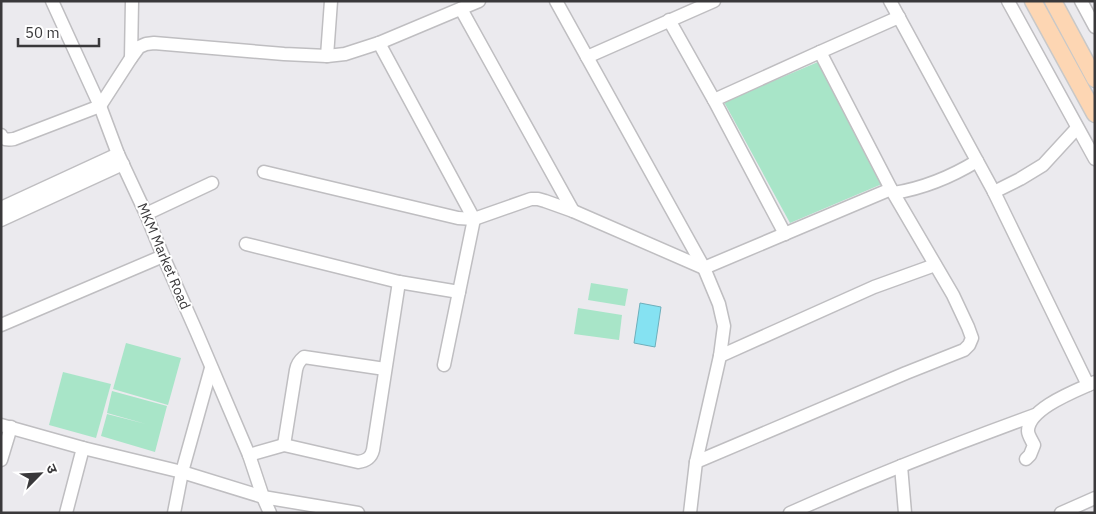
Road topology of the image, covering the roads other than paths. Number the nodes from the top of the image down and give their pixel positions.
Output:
1 (52, 1) edge
2 (132, 1) edge
3 (331, 1) edge
4 (556, 1) edge
5 (714, 1) edge
6 (890, 1) edge
7 (1008, 1) edge
8 (1033, 1) edge
9 (1052, 1) edge
10 (1081, 1) edge
11 (471, 4) edge
12 (899, 17) junction
13 (669, 20) junction
14 (1095, 27) edge
15 (379, 43) junction
16 (820, 52) junction
17 (326, 56) junction
18 (587, 57) junction
19 (131, 58) junction
20 (1095, 80) edge
21 (714, 100) junction
22 (100, 106) junction
23 (1095, 114) edge
24 (1077, 128) junction
25 (1, 135) edge
26 (121, 159) junction
27 (1095, 159) edge
28 (977, 161) junction
29 (264, 172) dead end
30 (212, 183) dead end
31 (892, 191) junction
32 (994, 192) junction
33 (1, 208) edge
34 (573, 211) junction
35 (146, 214) junction
36 (474, 219) junction
37 (1, 220) edge
38 (785, 234) junction
39 (246, 244) dead end
40 (163, 256) junction
41 (935, 266) junction
42 (704, 268) junction
43 (399, 282) junction
44 (460, 292) junction
45 (1, 325) edge
46 (720, 356) junction
47 (444, 365) dead end
48 (211, 368) junction
49 (385, 369) junction
50 (1091, 384) edge
51 (1035, 415) junction
52 (6, 426) edge
53 (284, 445) junction
54 (83, 448) junction
55 (249, 455) junction
56 (1026, 458) dead end
57 (1, 460) edge
58 (696, 462) junction
59 (901, 466) junction
60 (182, 472) junction
61 (263, 497) junction
62 (1095, 498) edge
63 (66, 513) edge
64 (174, 513) edge
65 (270, 513) edge
66 (358, 513) edge
67 (690, 513) edge
68 (790, 513) edge
69 (905, 513) edge
70 (1061, 513) edge

1 - 22 street, MKM Market Road
2 - 19 street
3 - 17 street
4 - 18 street
5 - 13 street
6 - 12 street
7 - 24 street
8 - 23 main road
9 - 20 main road
10 - 14 street
11 - 15 street
11 - 34 street
12 - 16 street
12 - 28 street
13 - 18 street
13 - 21 street
15 - 17 street
15 - 36 street
16 - 21 street
16 - 31 street
17 - 19 street
18 - 42 street
19 - 22 street
21 - 38 street
22 - 25 street
22 - 26 street, MKM Market Road
24 - 27 street
24 - 32 street
26 - 33 street
26 - 35 street, MKM Market Road
26 - 37 street
28 - 31 street
28 - 32 street
29 - 36 street
30 - 35 street
31 - 38 street
31 - 41 street
32 - 50 street
34 - 36 street
34 - 42 street
35 - 40 street, MKM Market Road
36 - 44 street
38 - 42 street
39 - 43 street
40 - 45 street
40 - 48 street, MKM Market Road
41 - 46 street
41 - 58 street
42 - 46 street
43 - 44 street
43 - 49 street
44 - 47 street
46 - 58 street
48 - 55 street, MKM Market Road
48 - 60 street
49 - 53 street
49 - 53 street
50 - 51 street
51 - 56 street
51 - 59 street
52 - 54 street
52 - 57 street
53 - 55 street
54 - 60 street
54 - 63 street
55 - 61 street, MKM Market Road
58 - 67 street
59 - 68 street
59 - 69 street
60 - 61 street
60 - 64 street
61 - 65 street, MKM Market Road
61 - 66 street
62 - 70 street

